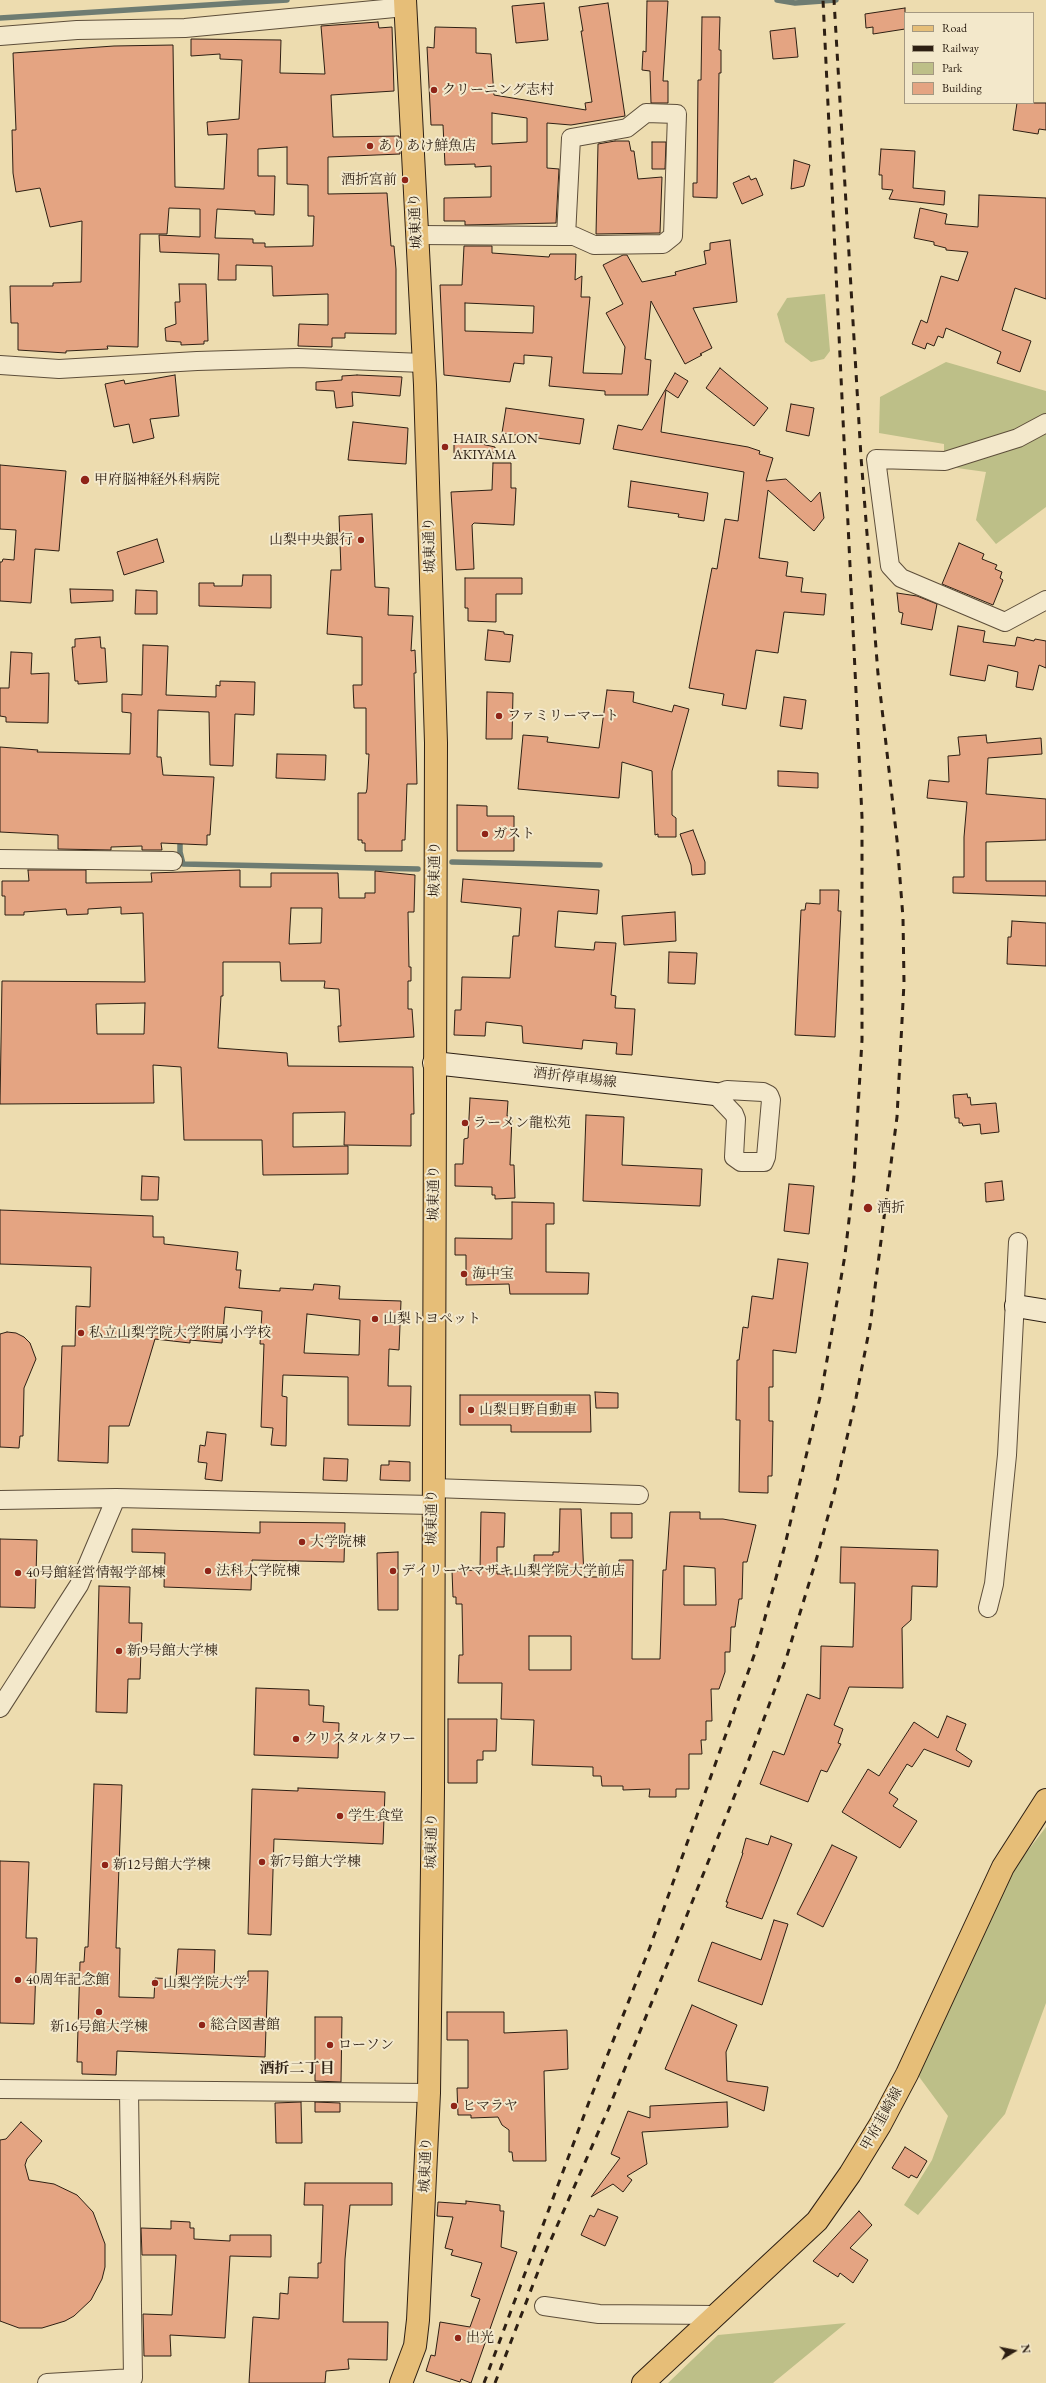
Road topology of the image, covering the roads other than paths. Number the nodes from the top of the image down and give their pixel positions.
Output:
1 (405, 3) edge
2 (0, 36) edge
3 (417, 235) junction
4 (566, 236) junction
5 (423, 363) junction
6 (0, 365) edge
7 (1046, 423) edge
8 (1046, 600) edge
9 (0, 859) edge
10 (173, 861) dead end
11 (434, 1063) junction
12 (715, 1094) dead end
13 (1018, 1242) dead end
14 (1016, 1306) junction
15 (1046, 1311) edge
16 (639, 1495) dead end
17 (432, 1496) junction
18 (116, 1498) junction
19 (0, 1500) edge
20 (988, 1608) dead end
21 (0, 1708) edge
22 (1046, 1800) edge
23 (0, 2089) edge
24 (129, 2091) junction
25 (429, 2094) junction
26 (544, 2306) dead end
27 (715, 2315) junction
28 (48, 2383) edge
29 (401, 2383) edge
30 (642, 2383) edge

1 - 2 street
1 - 3 main road, 城東通り
3 - 4 street
3 - 5 main road, 城東通り
4 - 4 street
5 - 6 street
5 - 11 main road, 城東通り
7 - 8 street
9 - 10 street
11 - 12 main road, 酒折停車場線
11 - 17 main road, 城東通り
13 - 14 street
14 - 15 main road
14 - 20 street
16 - 17 street
17 - 18 street
17 - 25 main road, 城東通り
18 - 19 street
18 - 21 street
22 - 27 main road, 甲府韮崎線
23 - 24 street
24 - 25 street
24 - 28 street
25 - 29 main road, 城東通り
26 - 27 street
27 - 30 main road, 甲府韮崎線

